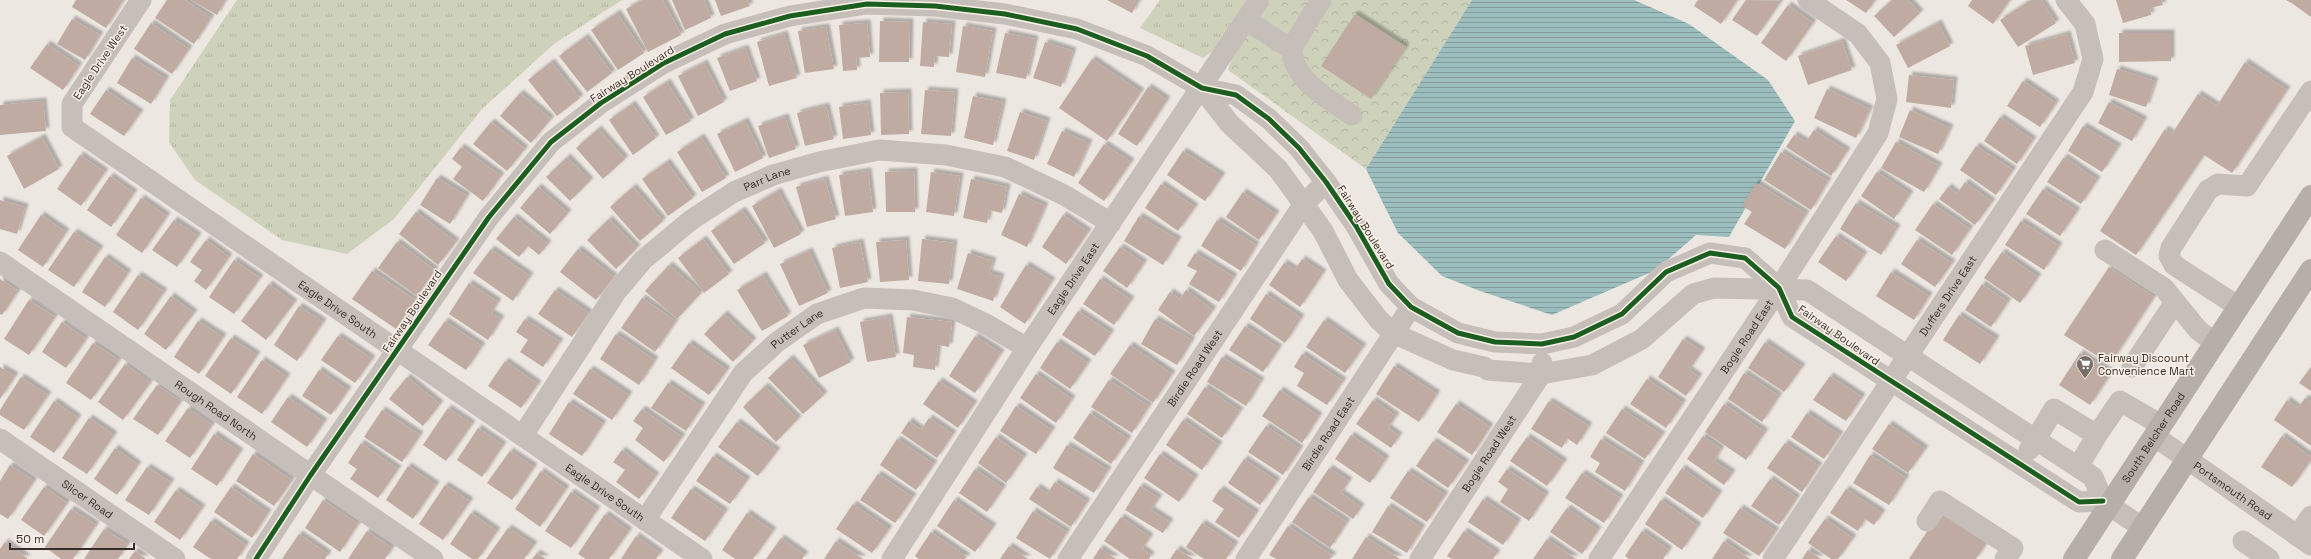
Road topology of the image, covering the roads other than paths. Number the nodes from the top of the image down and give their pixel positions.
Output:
1 (141, 0) edge
2 (1259, 0) edge
3 (1321, 0) edge
4 (1808, 0) edge
5 (2066, 0) edge
6 (1246, 20) junction
7 (1291, 49) junction
8 (1202, 88) junction
9 (2311, 91) edge
10 (1352, 115) dead end
11 (72, 127) joint
12 (1326, 182) junction
13 (2311, 196) edge
14 (1303, 206) junction
15 (1111, 223) junction
16 (2105, 250) dead end
17 (0, 262) edge
18 (2311, 270) edge
19 (1779, 288) junction
20 (2175, 302) junction
21 (1411, 307) junction
22 (2239, 307) junction
23 (1393, 333) junction
24 (2215, 343) junction
25 (1542, 344) junction
26 (1026, 348) junction
27 (398, 349) junction
28 (1908, 357) junction
29 (2132, 367) dead end
30 (1541, 374) junction
31 (1891, 383) junction
32 (2158, 430) junction
33 (523, 435) junction
34 (2097, 436) junction
35 (0, 439) edge
36 (2036, 439) junction
37 (2188, 459) junction
38 (2020, 464) junction
39 (2078, 467) junction
40 (310, 476) junction
41 (2106, 504) junction
42 (2311, 516) edge
43 (645, 520) junction
44 (1927, 521) dead end
45 (2143, 528) junction
46 (2304, 540) edge
47 (2243, 541) dead end
48 (175, 559) edge
49 (256, 559) edge
50 (433, 559) edge
51 (702, 559) edge
52 (892, 559) edge
53 (1068, 559) edge
54 (1246, 559) edge
55 (1420, 559) edge
56 (1599, 559) edge
57 (1774, 559) edge
58 (2006, 559) edge
59 (2074, 559) edge
60 (2122, 559) edge
61 (2269, 559) edge

1 - 11 street, Eagle Drive West
2 - 6 street, Eagle Drive East
3 - 7 street
4 - 19 street, Bogie Road East
5 - 28 street, Duffers Drive East
6 - 7 street
6 - 8 street, Eagle Drive East
7 - 10 street
8 - 12 street, Fairway Boulevard
8 - 14 street, Fairway Boulevard
8 - 15 street, Eagle Drive East
8 - 27 street, Fairway Boulevard
9 - 22 street
11 - 27 street, Eagle Drive South
12 - 14 street, Birdie Road West
12 - 21 street, Fairway Boulevard
13 - 22 main road, South Belcher Road
14 - 23 street, Fairway Boulevard
14 - 53 street, Birdie Road West
15 - 26 street, Eagle Drive East
15 - 33 street, Parr Lane
16 - 20 street
17 - 40 street, Rough Road North
18 - 37 main road
19 - 25 street, Fairway Boulevard
19 - 28 street, Fairway Boulevard
19 - 30 street, Fairway Boulevard
19 - 31 street, Fairway Boulevard
19 - 56 street, Bogie Road East
20 - 24 street
20 - 29 street
21 - 23 street, Birdie Road East
21 - 25 street, Fairway Boulevard
22 - 24 main road, South Belcher Road
23 - 30 street, Fairway Boulevard
23 - 54 street, Birdie Road East
24 - 32 main road, South Belcher Road
25 - 30 street
26 - 43 street, Putter Lane
26 - 52 street, Eagle Drive East
27 - 33 street, Eagle Drive South
27 - 40 street, Fairway Boulevard
28 - 31 street, Duffers Drive East
28 - 36 street, Fairway Boulevard
30 - 55 street, Bogie Road West
31 - 38 street, Fairway Boulevard
31 - 57 street, Duffers Drive East
32 - 34 street, Portsmouth Road
32 - 37 street, Portsmouth Road
32 - 41 main road, South Belcher Road
33 - 43 street, Eagle Drive South
34 - 36 street
34 - 39 street
35 - 48 street, Slicer Road
36 - 38 street
36 - 39 street, Fairway Boulevard
37 - 45 main road
37 - 46 street, Portsmouth Road
38 - 41 street, Fairway Boulevard
39 - 41 street, Fairway Boulevard
40 - 49 street, Fairway Boulevard
40 - 50 street, Rough Road North
41 - 45 street
41 - 59 main road, South Belcher Road
42 - 46 street
43 - 51 street, Eagle Drive South
44 - 58 street
45 - 60 main road
47 - 61 street

